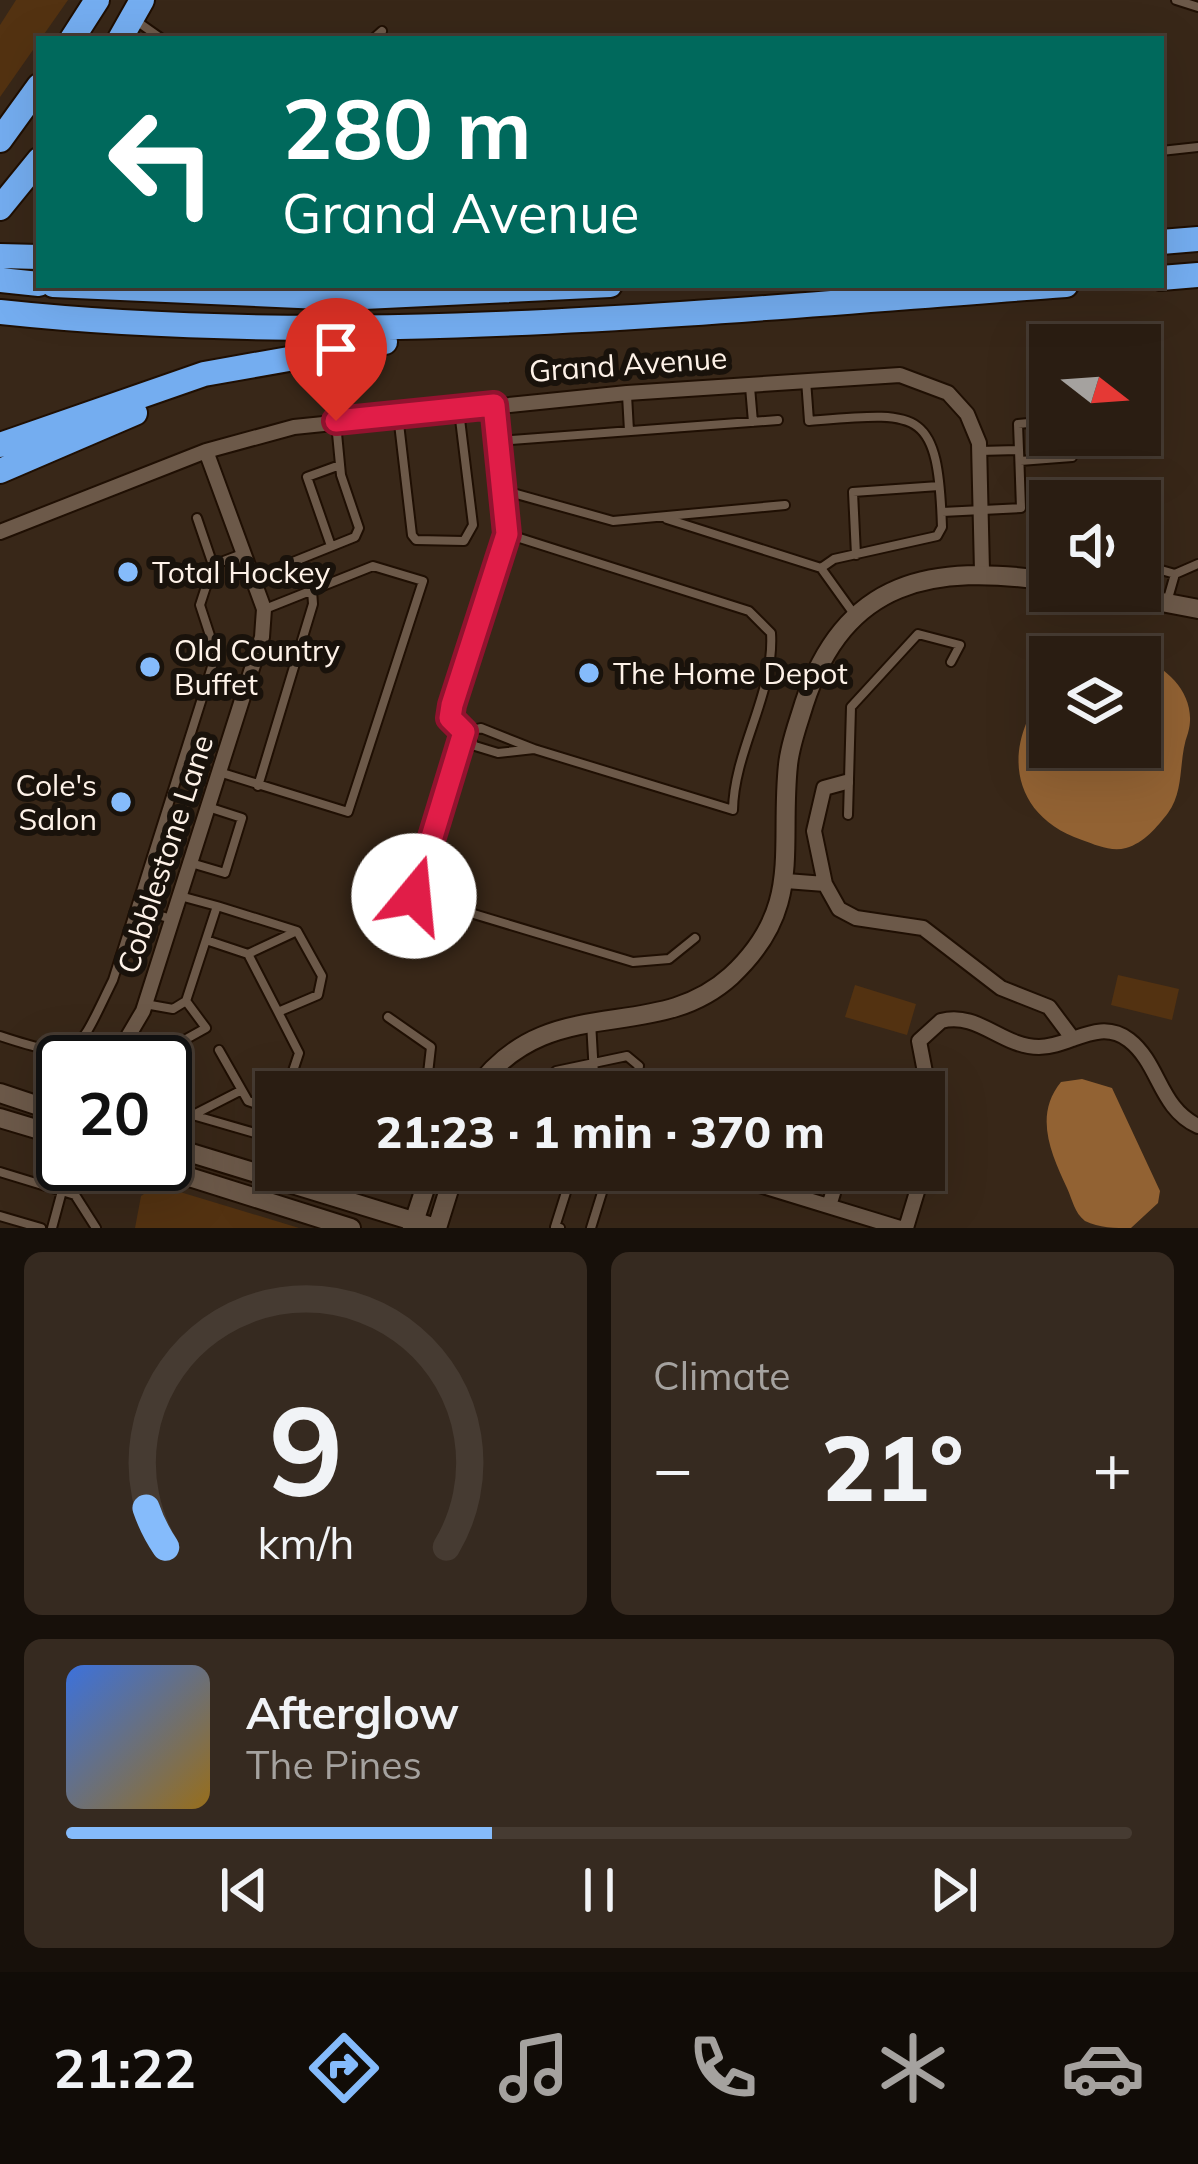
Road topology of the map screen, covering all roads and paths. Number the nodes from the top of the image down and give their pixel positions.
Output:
1 (97, 0) edge
2 (1176, 0) edge
3 (1198, 7) edge
4 (131, 19) edge
5 (382, 31) dead end
6 (74, 36) edge
7 (157, 36) edge
8 (376, 36) edge
9 (36, 90) edge
10 (3, 131) edge
11 (1198, 148) edge
12 (1164, 151) edge
13 (36, 156) edge
14 (36, 162) edge
15 (0, 208) edge
16 (1198, 239) edge
17 (1164, 242) edge
18 (0, 256) edge
19 (36, 257) edge
20 (1198, 275) edge
21 (1164, 278) edge
22 (0, 280) edge
23 (36, 284) edge
24 (120, 288) edge
25 (549, 288) edge
26 (1023, 288) edge
27 (0, 312) edge
28 (554, 321) junction
29 (245, 364) junction
30 (806, 380) junction
31 (750, 385) junction
32 (627, 393) junction
33 (494, 405) junction
34 (458, 408) junction
35 (398, 414) junction
36 (778, 420) dead end
37 (336, 421) junction
38 (752, 422) junction
39 (1029, 423) edge
40 (629, 431) junction
41 (497, 441) junction
42 (0, 445) edge
43 (206, 451) junction
44 (979, 451) junction
45 (1020, 456) junction
46 (1072, 456) edge
47 (340, 465) junction
48 (0, 471) edge
49 (939, 486) junction
50 (502, 490) junction
51 (785, 505) dead end
52 (980, 510) junction
53 (941, 512) junction
54 (663, 517) junction
55 (197, 518) dead end
56 (0, 532) edge
57 (507, 534) junction
58 (331, 546) junction
59 (244, 553) junction
60 (856, 554) junction
61 (1198, 564) edge
62 (213, 565) junction
63 (821, 568) junction
64 (1161, 570) edge
65 (982, 571) junction
66 (1175, 574) junction
67 (253, 578) junction
68 (1029, 578) edge
69 (312, 590) junction
70 (1161, 602) edge
71 (1167, 603) junction
72 (264, 609) junction
73 (1197, 610) edge
74 (855, 616) junction
75 (951, 662) dead end
76 (464, 732) junction
77 (534, 749) junction
78 (219, 772) junction
79 (846, 782) junction
80 (258, 786) junction
81 (208, 807) junction
82 (848, 815) dead end
83 (191, 863) junction
84 (786, 881) junction
85 (825, 884) junction
86 (180, 896) junction
87 (217, 906) junction
88 (136, 909) junction
89 (172, 919) junction
90 (297, 932) junction
91 (695, 938) dead end
92 (206, 940) junction
93 (248, 954) junction
94 (186, 1001) junction
95 (146, 1004) junction
96 (278, 1012) junction
97 (388, 1017) dead end
98 (591, 1020) junction
99 (128, 1035) edge
100 (0, 1036) edge
101 (192, 1039) edge
102 (1073, 1040) junction
103 (219, 1050) dead end
104 (597, 1060) junction
105 (292, 1071) edge
106 (426, 1071) edge
107 (496, 1071) edge
108 (556, 1071) edge
109 (596, 1071) edge
110 (638, 1071) edge
111 (920, 1071) edge
112 (240, 1091) junction
113 (0, 1094) edge
114 (255, 1104) edge
115 (36, 1105) edge
116 (192, 1116) edge
117 (0, 1118) edge
118 (192, 1118) edge
119 (1198, 1126) edge
120 (36, 1129) edge
121 (255, 1134) edge
122 (192, 1153) edge
123 (0, 1172) edge
124 (255, 1172) edge
125 (192, 1178) edge
126 (36, 1183) edge
127 (62, 1191) joint
128 (311, 1191) edge
129 (424, 1191) edge
130 (448, 1191) edge
131 (566, 1191) edge
132 (602, 1191) edge
133 (781, 1191) edge
134 (834, 1191) edge
135 (914, 1191) edge
136 (829, 1206) junction
137 (0, 1216) edge
138 (413, 1225) edge
139 (41, 1228) edge
140 (52, 1228) edge
141 (96, 1228) edge
142 (351, 1228) edge
143 (436, 1228) edge
144 (560, 1228) edge
145 (591, 1228) edge
146 (903, 1228) edge

1 - 6 highway
2 - 3 lane
4 - 7 lane
5 - 8 lane
9 - 10 highway
10 - 13 highway
11 - 12 lane
14 - 15 highway
16 - 17 highway
18 - 19 highway
20 - 21 highway
22 - 23 highway
24 - 25 highway
26 - 28 highway
27 - 28 highway
28 - 29 highway
29 - 42 highway
29 - 48 highway
30 - 31 street, Grand Avenue
30 - 44 street, Grand Avenue
30 - 49 lane
31 - 32 street, Grand Avenue
31 - 38 lane
32 - 33 street, Grand Avenue
32 - 40 lane
33 - 34 street, Grand Avenue
33 - 41 lane
34 - 35 street, Grand Avenue
34 - 35 lane
35 - 37 street, Grand Avenue
36 - 38 lane
37 - 43 street, Grand Avenue
37 - 47 lane
38 - 40 lane
39 - 45 lane
40 - 41 lane
41 - 50 lane
43 - 56 street, Grand Avenue
43 - 59 street
44 - 45 lane
44 - 52 street, Grand Avenue
45 - 46 lane
45 - 52 lane
47 - 58 lane
47 - 58 lane
49 - 53 lane
49 - 60 lane
50 - 54 lane
50 - 57 lane
51 - 54 lane
52 - 53 lane
52 - 65 street, Grand Avenue
53 - 60 lane
54 - 63 lane
55 - 62 lane
57 - 76 lane
57 - 77 lane
58 - 67 lane
59 - 62 lane
59 - 67 street
60 - 63 lane
61 - 66 lane
62 - 88 lane
63 - 74 lane
64 - 66 lane
65 - 68 street
65 - 74 street
66 - 71 lane
67 - 72 street
69 - 72 lane
69 - 80 lane
69 - 80 lane
70 - 71 street
71 - 73 street
72 - 78 street, Cobblestone Lane
74 - 84 street
75 - 79 lane
76 - 77 lane
76 - 77 lane
76 - 91 lane
78 - 80 lane
78 - 81 street, Cobblestone Lane
79 - 82 lane
79 - 85 street
81 - 83 street, Cobblestone Lane
81 - 83 lane
83 - 86 street, Cobblestone Lane
84 - 85 street
84 - 98 street
85 - 102 street
86 - 87 lane
86 - 89 street, Cobblestone Lane
87 - 90 lane
87 - 92 lane
88 - 89 lane
88 - 100 lane
89 - 95 street, Cobblestone Lane
90 - 93 lane
90 - 96 lane
92 - 93 lane
92 - 94 lane
93 - 96 lane
94 - 95 lane
94 - 101 lane
95 - 99 street, Cobblestone Lane
96 - 105 lane
97 - 106 lane
98 - 104 lane
98 - 107 street
102 - 111 street
102 - 119 street
103 - 112 lane
104 - 108 lane
104 - 109 lane
104 - 110 lane
112 - 114 lane
112 - 116 lane
113 - 115 street
117 - 120 street
118 - 121 lane
122 - 124 street
123 - 126 lane
125 - 142 street
127 - 140 lane
127 - 141 lane
128 - 138 street
129 - 138 street
130 - 143 street
131 - 144 lane
132 - 145 lane
133 - 136 street
134 - 136 street
135 - 146 street
136 - 146 street
137 - 139 lane
138 - 143 street

